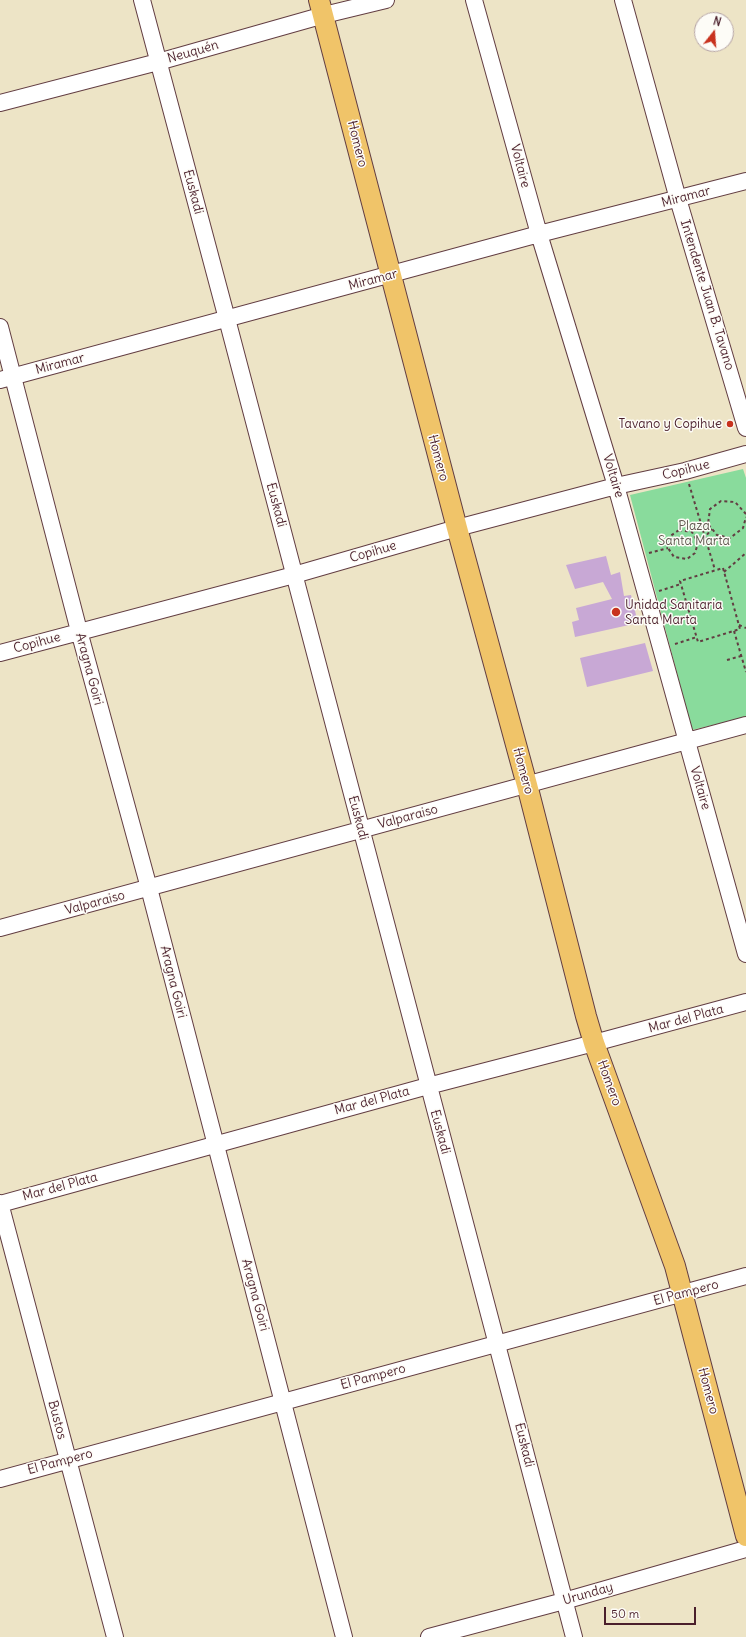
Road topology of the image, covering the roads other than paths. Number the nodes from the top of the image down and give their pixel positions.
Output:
1 (142, 0) edge
2 (386, 0) edge
3 (474, 0) edge
4 (623, 0) edge
5 (322, 8) edge
6 (158, 62) junction
7 (0, 104) edge
8 (746, 181) edge
9 (678, 199) junction
10 (539, 234) junction
11 (391, 275) junction
12 (227, 319) junction
13 (0, 327) edge
14 (6, 379) edge
15 (746, 428) edge
16 (746, 454) edge
17 (616, 486) junction
18 (457, 528) junction
19 (294, 575) junction
20 (79, 631) junction
21 (0, 652) edge
22 (746, 726) edge
23 (687, 742) junction
24 (527, 786) junction
25 (362, 830) junction
26 (149, 888) junction
27 (0, 928) edge
28 (746, 954) edge
29 (746, 1002) edge
30 (594, 1043) junction
31 (428, 1086) junction
32 (215, 1144) junction
33 (0, 1204) edge
34 (746, 1276) edge
35 (682, 1294) junction
36 (498, 1343) junction
37 (283, 1402) junction
38 (68, 1460) junction
39 (0, 1479) edge
40 (746, 1536) edge
41 (746, 1549) edge
42 (564, 1601) junction
43 (115, 1637) edge
44 (344, 1637) edge
45 (429, 1637) edge
46 (574, 1637) edge

1 - 6 street, Euskadi
2 - 5 street, Neuquén
3 - 10 street, Voltaire
4 - 9 street, Intendente Juan B. Tavano
5 - 6 street, Neuquén
5 - 11 main road, Homero
6 - 7 street, Neuquén
6 - 12 street, Euskadi
8 - 9 street, Miramar
9 - 10 street, Miramar
9 - 15 street, Intendente Juan B. Tavano
10 - 11 street, Miramar
10 - 17 street, Voltaire
11 - 12 street, Miramar
11 - 18 main road, Homero
12 - 14 street, Miramar
12 - 19 street, Euskadi
13 - 14 street, Aragna Goiri
14 - 20 street, Aragna Goiri
16 - 17 street, Copihue
17 - 18 street, Copihue
17 - 23 street, Voltaire
18 - 19 street, Copihue
18 - 24 main road, Homero
19 - 20 street, Copihue
19 - 25 street, Euskadi
20 - 21 street, Copihue
20 - 26 street, Aragna Goiri
22 - 23 street, Valparaiso
23 - 24 street, Valparaiso
23 - 28 street, Voltaire
24 - 25 street, Valparaiso
24 - 30 main road, Homero
25 - 26 street, Valparaiso
25 - 31 street, Euskadi
26 - 27 street, Valparaiso
26 - 32 street, Aragna Goiri
29 - 30 street, Mar del Plata
30 - 31 street, Mar del Plata
30 - 35 main road, Homero
31 - 32 street, Mar del Plata
31 - 36 street, Euskadi
32 - 33 street, Mar del Plata
32 - 37 street, Aragna Goiri
33 - 38 street, Bustos
34 - 35 street, El Pampero
35 - 36 street, El Pampero
35 - 40 main road, Homero
36 - 37 street, El Pampero
36 - 42 street, Euskadi
37 - 38 street, El Pampero
37 - 44 street, Aragna Goiri
38 - 39 street, El Pampero
38 - 43 street, Bustos
41 - 42 street, Urunday
42 - 45 street, Urunday
42 - 46 street, Euskadi

